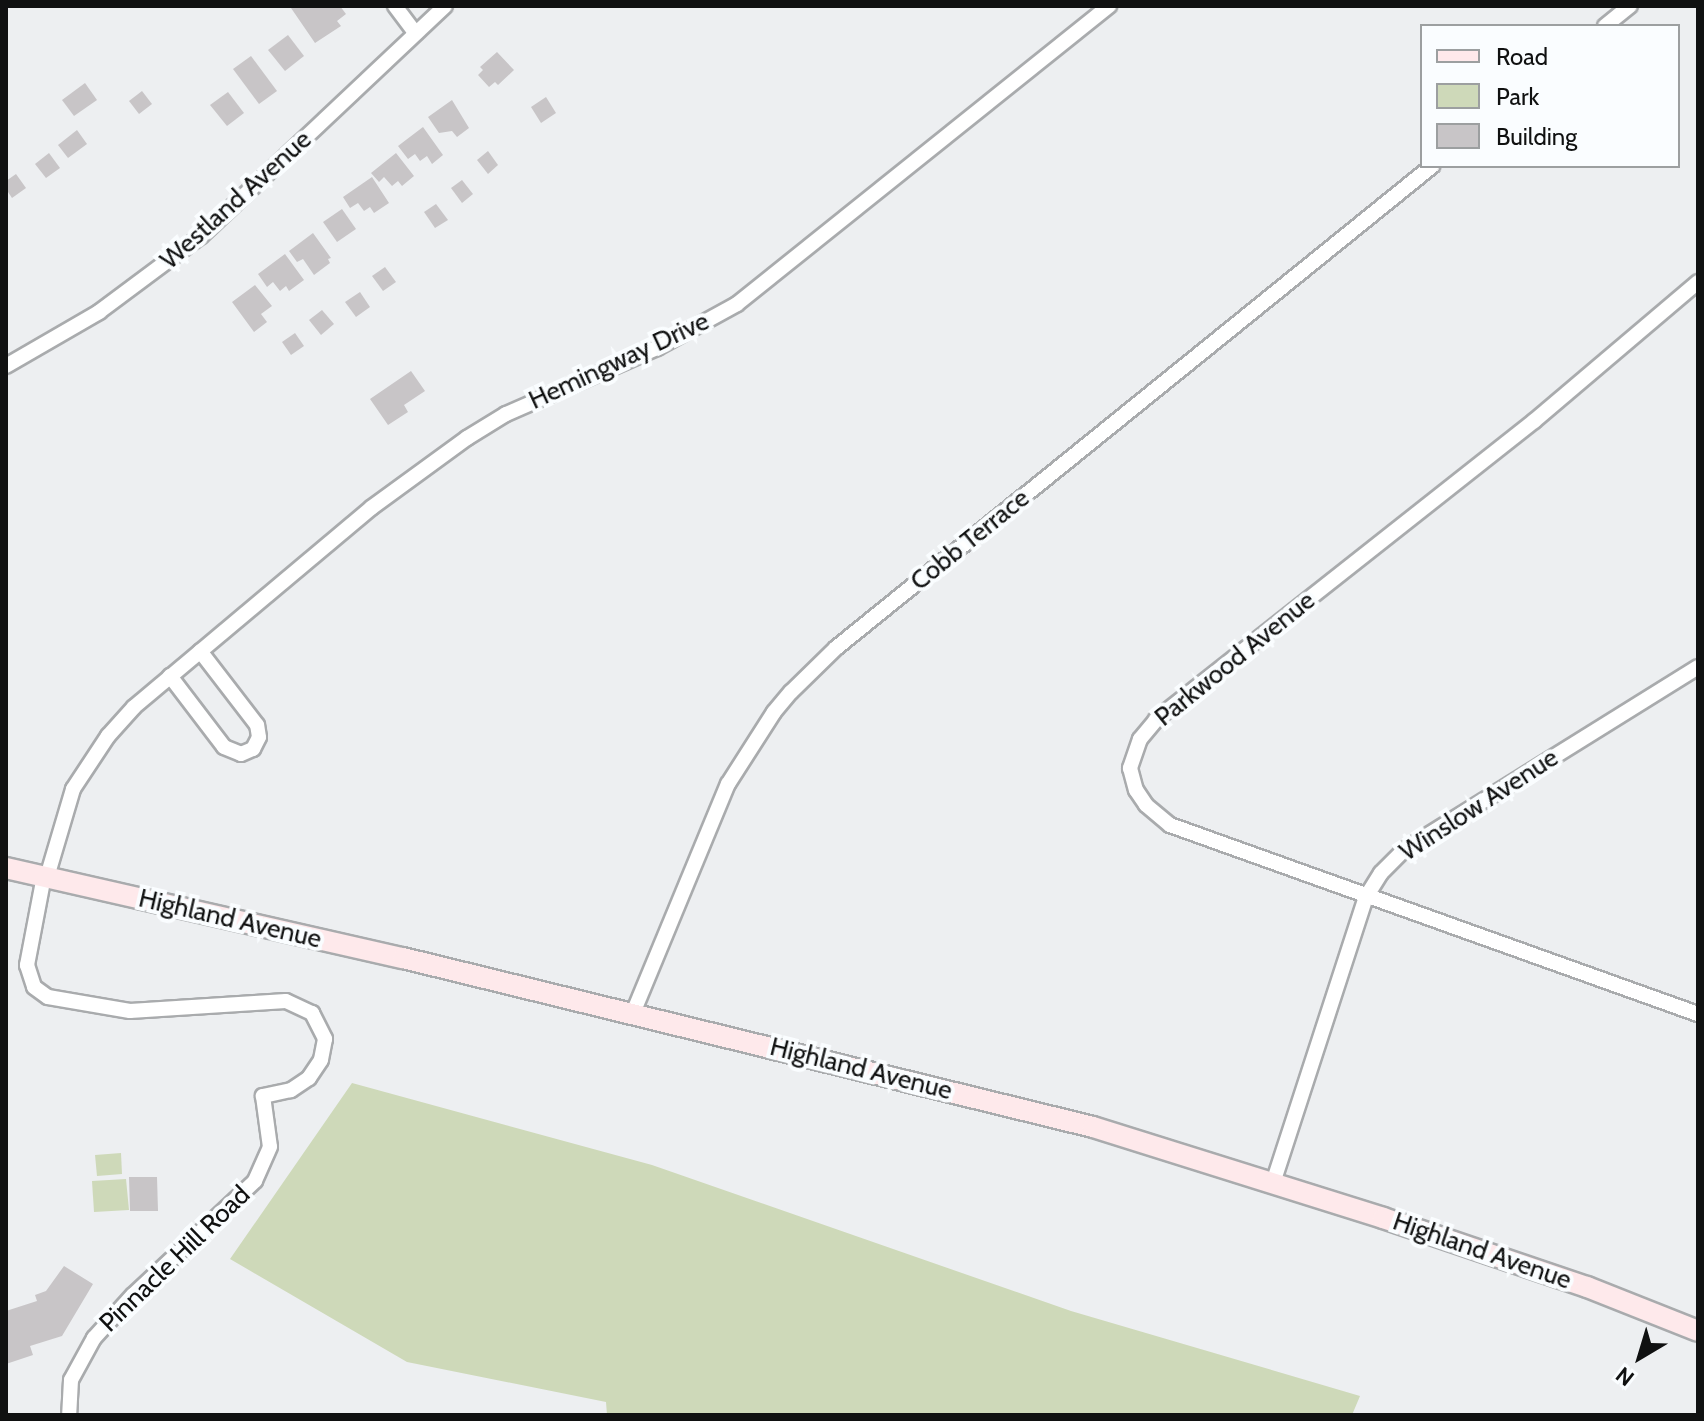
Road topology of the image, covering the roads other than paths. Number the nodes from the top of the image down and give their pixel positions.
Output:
1 (395, 6) edge
2 (445, 6) edge
3 (1109, 6) edge
4 (1630, 6) edge
5 (1608, 24) edge
6 (415, 33) junction
7 (1430, 168) edge
8 (1698, 282) edge
9 (6, 366) edge
10 (200, 651) junction
11 (1698, 667) edge
12 (170, 676) junction
13 (6, 868) edge
14 (45, 877) junction
15 (1366, 897) junction
16 (633, 1013) junction
17 (1698, 1014) edge
18 (1273, 1183) junction
19 (1698, 1331) edge
20 (69, 1415) edge

1 - 6 street
2 - 6 street, Westland Avenue
3 - 10 street, Hemingway Drive
4 - 5 street
6 - 9 street, Westland Avenue
7 - 16 street, Cobb Terrace
8 - 15 street, Parkwood Avenue
10 - 12 street, Hemingway Drive
10 - 12 street
11 - 15 street, Winslow Avenue
12 - 14 street, Hemingway Drive
13 - 14 street, Highland Avenue
14 - 16 street, Highland Avenue
14 - 20 street, Pinnacle Hill Road
15 - 17 street, Parkwood Avenue
15 - 18 street, Winslow Avenue
16 - 18 street, Highland Avenue
18 - 19 street, Highland Avenue

